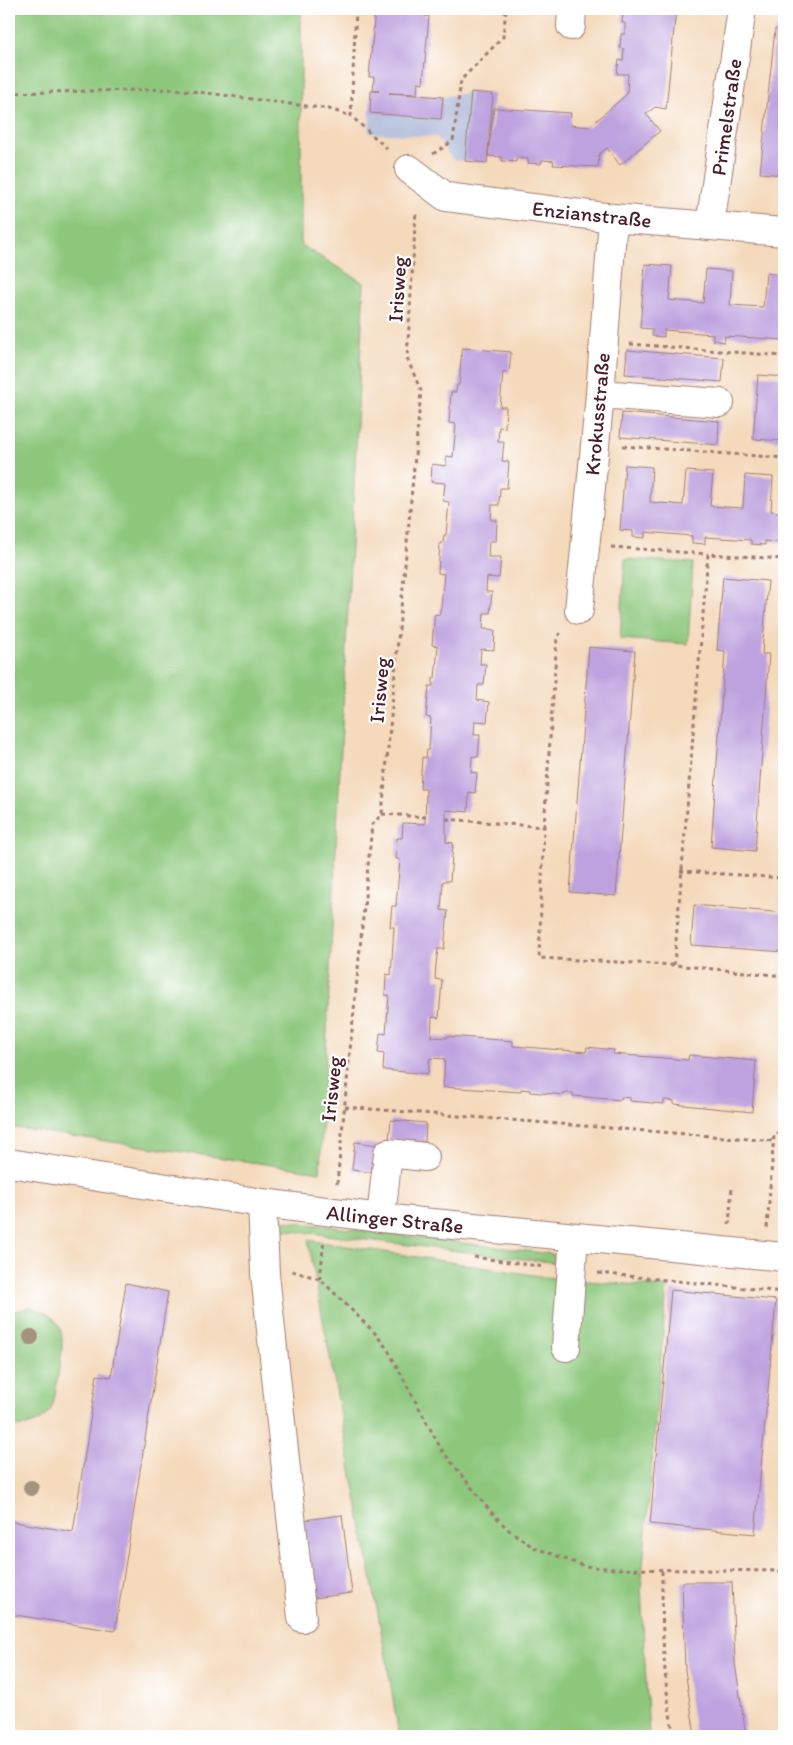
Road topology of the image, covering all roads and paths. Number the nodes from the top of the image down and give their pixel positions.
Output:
1 (356, 9) edge
2 (506, 9) edge
3 (742, 9) edge
4 (9, 93) edge
5 (351, 116) junction
6 (409, 170) junction
7 (613, 218) junction
8 (710, 225) junction
9 (784, 232) edge
10 (604, 342) junction
11 (784, 356) edge
12 (600, 394) junction
13 (720, 403) dead end
14 (594, 444) junction
15 (784, 458) edge
16 (585, 545) junction
17 (708, 554) junction
18 (784, 559) edge
19 (579, 610) joint
20 (382, 814) junction
21 (426, 817) dead end
22 (446, 819) dead end
23 (544, 827) junction
24 (680, 871) junction
25 (784, 878) edge
26 (674, 965) junction
27 (784, 976) edge
28 (345, 1107) junction
29 (784, 1130) edge
30 (774, 1141) junction
31 (425, 1157) dead end
32 (9, 1163) edge
33 (732, 1186) dead end
34 (262, 1203) junction
35 (334, 1212) junction
36 (381, 1218) junction
37 (324, 1238) dead end
38 (574, 1238) junction
39 (726, 1253) junction
40 (774, 1256) edge
41 (285, 1267) dead end
42 (320, 1279) junction
43 (566, 1347) dead end
44 (662, 1571) junction
45 (784, 1571) edge
46 (302, 1618) dead end
47 (674, 1736) edge

1 - 5 path
2 - 6 path
3 - 8 street, Primelstraße
4 - 5 path
5 - 6 path
6 - 7 street, Enzianstraße
6 - 20 path, Irisweg
7 - 8 street, Enzianstraße
7 - 10 street, Krokusstraße
8 - 9 street, Enzianstraße
10 - 11 path
10 - 12 street, Krokusstraße
12 - 13 street
12 - 14 street, Krokusstraße
14 - 15 path
14 - 16 street, Krokusstraße
16 - 17 path
16 - 19 street, Krokusstraße
17 - 18 path
17 - 24 path
19 - 23 path
20 - 21 path
20 - 28 path, Irisweg
22 - 23 path
23 - 26 path
24 - 25 path
24 - 26 path
26 - 27 path
28 - 30 path
28 - 35 path, Irisweg
29 - 30 path
30 - 40 path
31 - 36 street
32 - 34 street, Allinger Straße
33 - 39 path
34 - 35 street, Allinger Straße
34 - 46 street
35 - 36 street, Allinger Straße
36 - 38 street, Allinger Straße
37 - 42 path
38 - 39 street, Allinger Straße
38 - 43 street
39 - 40 street, Allinger Straße
41 - 42 path
42 - 44 path
44 - 45 path
44 - 47 path

